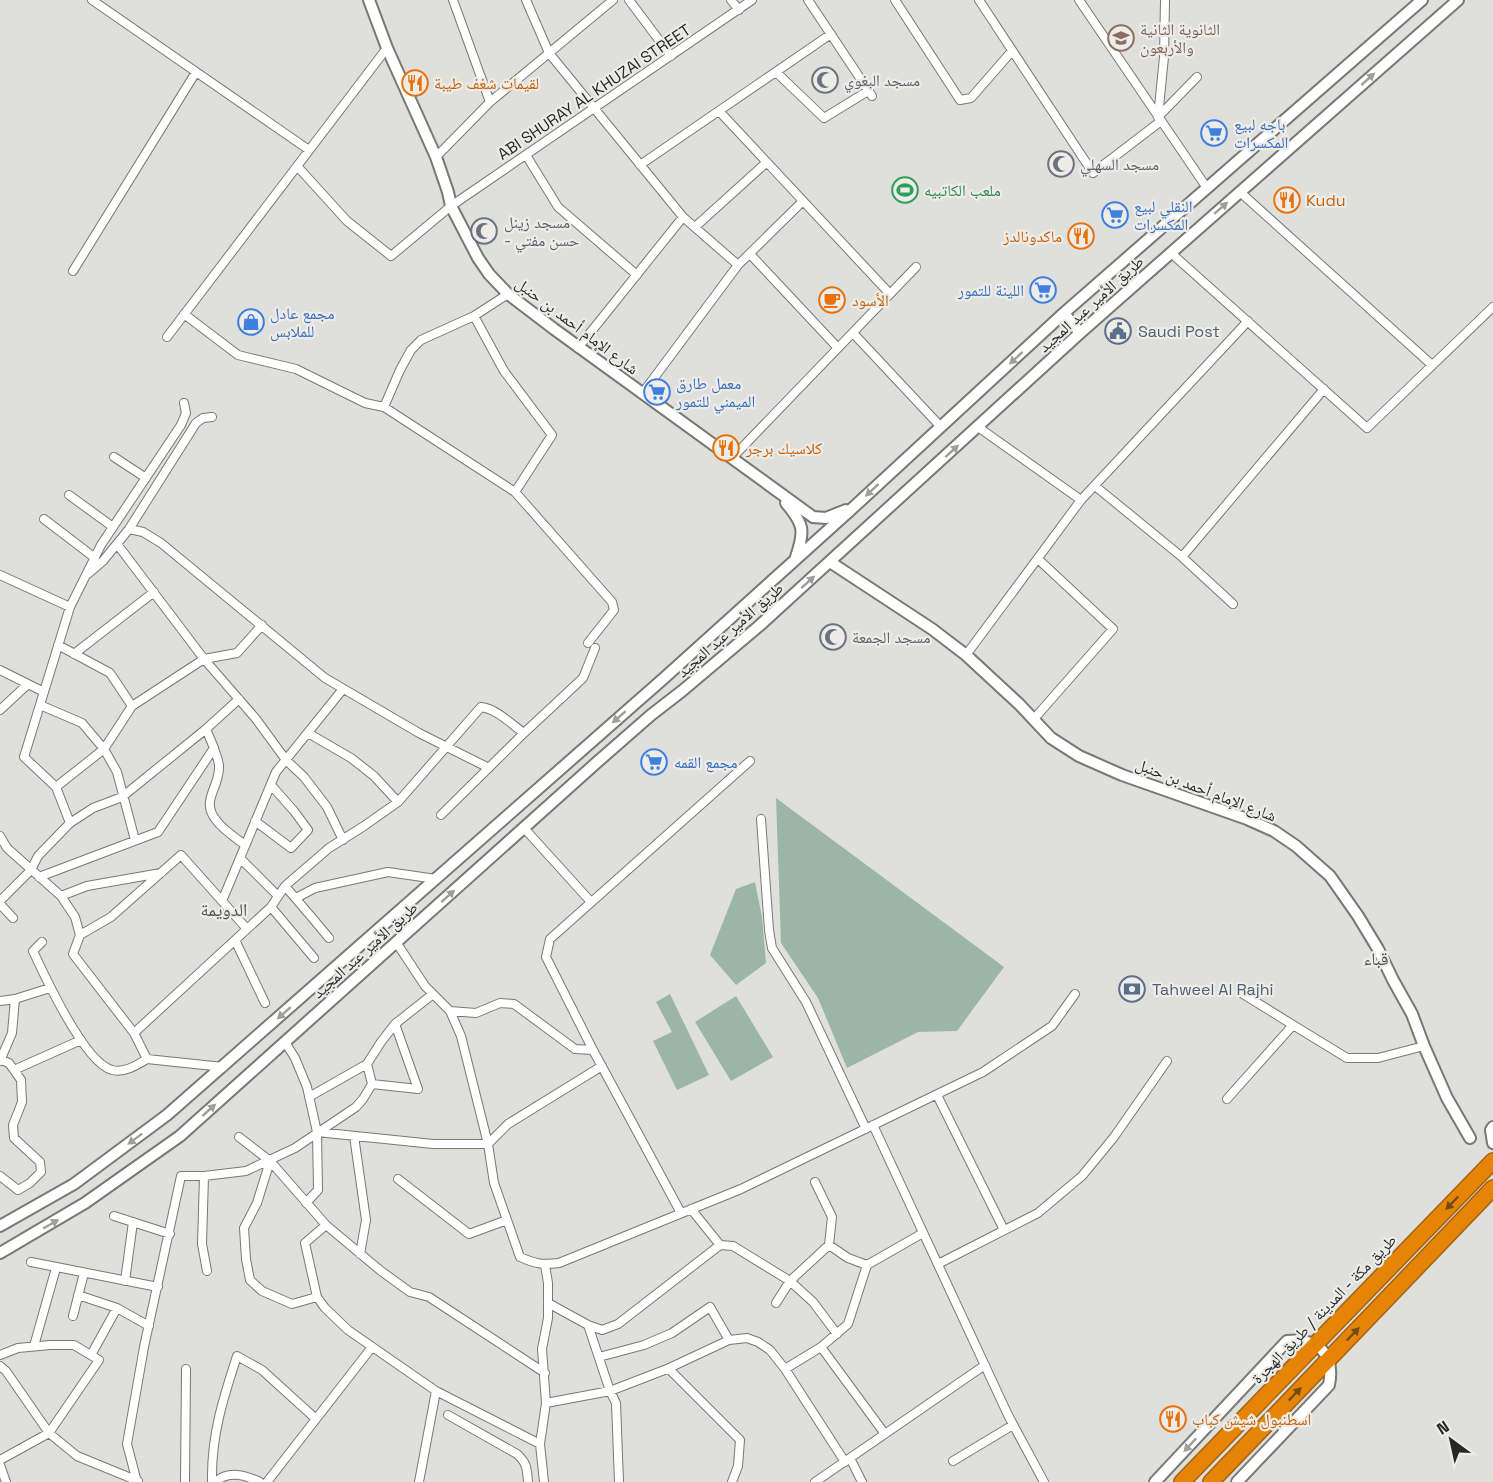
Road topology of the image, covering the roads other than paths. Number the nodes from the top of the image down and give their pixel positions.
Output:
1 (92, 0) edge
2 (369, 0) edge
3 (453, 0) edge
4 (526, 0) edge
5 (613, 0) edge
6 (629, 0) edge
7 (731, 0) edge
8 (752, 0) edge
9 (808, 0) edge
10 (895, 0) edge
11 (979, 0) edge
12 (1079, 0) edge
13 (1165, 0) edge
14 (1422, 0) edge
15 (1458, 0) edge
16 (739, 9) junction
17 (831, 34) junction
18 (387, 48) junction
19 (1012, 51) junction
20 (549, 53) junction
21 (671, 56) junction
22 (196, 72) junction
23 (776, 72) junction
24 (1197, 77) dead end
25 (490, 102) junction
26 (594, 108) junction
27 (719, 111) junction
28 (1160, 119) junction
29 (309, 150) junction
30 (526, 155) junction
31 (436, 157) junction
32 (767, 162) junction
33 (640, 165) junction
34 (297, 166) junction
35 (1207, 188) junction
36 (1240, 192) junction
37 (803, 201) junction
38 (451, 206) junction
39 (683, 217) junction
40 (695, 227) junction
41 (1171, 253) junction
42 (750, 254) junction
43 (738, 265) junction
44 (916, 267) dead end
45 (73, 271) dead end
46 (637, 275) junction
47 (508, 294) junction
48 (890, 294) junction
49 (1493, 307) edge
50 (1064, 313) junction
51 (184, 314) junction
52 (474, 316) junction
53 (1248, 321) junction
54 (853, 333) junction
55 (1080, 333) junction
56 (167, 337) dead end
57 (578, 348) junction
58 (838, 348) junction
59 (1432, 365) junction
60 (1324, 389) junction
61 (642, 394) junction
62 (184, 403) dead end
63 (384, 406) junction
64 (212, 417) dead end
65 (978, 427) junction
66 (941, 428) junction
67 (114, 457) dead end
68 (732, 458) junction
69 (146, 478) junction
70 (1095, 486) junction
71 (515, 492) junction
72 (776, 492) junction
73 (69, 495) dead end
74 (1081, 500) junction
75 (853, 508) junction
76 (44, 519) dead end
77 (113, 527) junction
78 (129, 529) junction
79 (117, 544) junction
80 (1182, 557) junction
81 (95, 558) junction
82 (796, 559) junction
83 (1038, 559) junction
84 (830, 562) junction
85 (0, 576) edge
86 (85, 577) junction
87 (154, 592) junction
88 (1233, 604) dead end
89 (69, 608) junction
90 (262, 625) junction
91 (58, 645) junction
92 (74, 654) junction
93 (966, 655) junction
94 (204, 659) junction
95 (0, 670) edge
96 (28, 684) junction
97 (343, 689) junction
98 (44, 692) junction
99 (240, 699) junction
100 (40, 705) junction
101 (132, 706) junction
102 (0, 710) edge
103 (1034, 720) junction
104 (206, 729) junction
105 (308, 733) junction
106 (524, 733) junction
107 (446, 747) junction
108 (214, 748) junction
109 (104, 749) junction
110 (286, 760) junction
111 (750, 761) dead end
112 (489, 768) junction
113 (271, 785) junction
114 (56, 788) junction
115 (122, 797) junction
116 (398, 802) junction
117 (441, 816) dead end
118 (761, 819) dead end
119 (255, 821) junction
120 (70, 823) junction
121 (524, 828) junction
122 (0, 836) edge
123 (135, 840) junction
124 (343, 840) junction
125 (245, 845) junction
126 (471, 848) junction
127 (240, 858) junction
128 (484, 863) junction
129 (31, 870) junction
130 (161, 873) junction
131 (39, 878) junction
132 (436, 879) junction
133 (285, 886) junction
134 (61, 896) junction
135 (278, 896) junction
136 (296, 898) junction
137 (222, 901) junction
138 (591, 902) junction
139 (0, 903) edge
140 (271, 908) junction
141 (13, 918) dead end
142 (247, 929) junction
143 (80, 934) junction
144 (328, 938) dead end
145 (235, 940) junction
146 (42, 942) dead end
147 (396, 942) junction
148 (314, 958) dead end
149 (50, 988) junction
150 (433, 994) junction
151 (1075, 994) dead end
152 (1243, 994) dead end
153 (15, 999) junction
154 (0, 1001) edge
155 (265, 1003) dead end
156 (450, 1011) junction
157 (395, 1024) junction
158 (1293, 1025) junction
159 (134, 1033) junction
160 (81, 1040) junction
161 (285, 1042) junction
162 (1424, 1046) junction
163 (593, 1050) junction
164 (147, 1059) junction
165 (1, 1061) edge
166 (1167, 1061) dead end
167 (367, 1064) junction
168 (602, 1066) junction
169 (223, 1067) junction
170 (14, 1070) junction
171 (372, 1084) junction
172 (937, 1095) junction
173 (309, 1096) junction
174 (1227, 1099) dead end
175 (869, 1127) junction
176 (1493, 1127) edge
177 (317, 1132) junction
178 (354, 1136) junction
179 (239, 1137) dead end
180 (1470, 1138) dead end
181 (1493, 1143) edge
182 (488, 1144) junction
183 (270, 1161) junction
184 (1493, 1161) edge
185 (0, 1176) edge
186 (204, 1176) junction
187 (398, 1179) dead end
188 (815, 1182) dead end
189 (1493, 1188) edge
190 (306, 1203) junction
191 (692, 1209) junction
192 (681, 1213) junction
193 (114, 1216) dead end
194 (507, 1220) junction
195 (133, 1222) junction
196 (326, 1225) junction
197 (0, 1226) edge
198 (1004, 1230) junction
199 (923, 1233) junction
200 (170, 1234) junction
201 (720, 1245) junction
202 (829, 1245) junction
203 (0, 1253) edge
204 (360, 1254) junction
205 (31, 1262) dead end
206 (938, 1264) junction
207 (545, 1265) junction
208 (867, 1265) junction
209 (56, 1268) junction
210 (207, 1271) dead end
211 (84, 1273) junction
212 (125, 1281) junction
213 (790, 1281) junction
214 (158, 1287) junction
215 (78, 1295) junction
216 (317, 1297) junction
217 (548, 1303) junction
218 (776, 1303) dead end
219 (117, 1308) junction
220 (73, 1316) dead end
221 (588, 1325) junction
222 (149, 1326) junction
223 (837, 1334) junction
224 (729, 1340) junction
225 (34, 1346) junction
226 (372, 1347) junction
227 (821, 1347) junction
228 (0, 1355) edge
229 (91, 1355) junction
230 (599, 1357) junction
231 (985, 1365) junction
232 (0, 1366) edge
233 (186, 1369) dead end
234 (669, 1369) junction
235 (786, 1369) junction
236 (544, 1373) junction
237 (436, 1391) junction
238 (610, 1391) junction
239 (546, 1403) junction
240 (448, 1414) dead end
241 (316, 1419) junction
242 (1013, 1425) junction
243 (50, 1433) junction
244 (885, 1434) junction
245 (540, 1444) junction
246 (0, 1460) edge
247 (848, 1460) junction
248 (953, 1461) dead end
249 (0, 1465) edge
250 (1041, 1481) edge
251 (6, 1482) edge
252 (137, 1482) edge
253 (185, 1482) edge
254 (214, 1482) edge
255 (260, 1482) edge
256 (267, 1482) edge
257 (419, 1482) edge
258 (528, 1482) edge
259 (544, 1482) edge
260 (619, 1482) edge
261 (732, 1482) edge
262 (815, 1482) edge
263 (862, 1482) edge
264 (1155, 1482) edge
265 (1182, 1482) edge
266 (1211, 1482) edge
267 (1238, 1482) edge

1 - 22 street
2 - 18 main road, شارع الإمام أحمد بن حنبل
3 - 25 street
4 - 20 street
5 - 20 street
6 - 21 street
7 - 16 street
8 - 16 street, ABI SHURAY AL KHUZAI STREET
9 - 17 street
10 - 19 street
11 - 19 street
12 - 28 street
13 - 28 street
14 - 35 main road, طريق الأمير عبد المجيد
36 -> 15 main road, طريق الأمير عبد المجيد
16 - 21 street, ABI SHURAY AL KHUZAI STREET
17 - 23 street
17 - 23 street
18 - 29 street
18 - 31 main road, شارع الإمام أحمد بن حنبل
19 - 28 street
20 - 25 street
20 - 26 street
21 - 26 street, ABI SHURAY AL KHUZAI STREET
22 - 29 street
22 - 45 street
23 - 27 street
24 - 28 street
25 - 31 street
26 - 30 street, ABI SHURAY AL KHUZAI STREET
26 - 33 street
27 - 32 street
27 - 33 street
28 - 35 street
29 - 34 street
30 - 38 street, ABI SHURAY AL KHUZAI STREET
30 - 46 street
31 - 38 main road, شارع الإمام أحمد بن حنبل
32 - 37 street
32 - 40 street
33 - 39 street
34 - 38 street, ABI SHURAY AL KHUZAI STREET
34 - 51 street
35 - 50 main road, طريق الأمير عبد المجيد
41 -> 36 main road, طريق الأمير عبد المجيد
36 - 59 street
37 - 42 street
37 - 48 street
38 - 47 main road, شارع الإمام أحمد بن حنبل
39 - 40 street
39 - 46 street
40 - 43 street
41 - 53 street
41 - 55 main road, طريق الأمير عبد المجيد
42 - 43 street
42 - 58 street
43 - 61 street
44 - 48 street
46 - 57 street
47 - 52 street
47 - 57 main road, شارع الإمام أحمد بن حنبل
48 - 54 street
49 - 59 street
50 - 55 main road
50 -> 66 main road, طريق الأمير عبد المجيد
51 - 56 street
51 - 63 street
52 - 63 street
52 - 71 street
53 - 60 street
53 - 70 street
54 - 58 street
54 - 66 street
55 - 65 main road, طريق الأمير عبد المجيد
57 - 61 main road, شارع الإمام أحمد بن حنبل
58 - 68 street
59 - 60 street
60 - 80 street
61 - 68 main road, شارع الإمام أحمد بن حنبل
62 - 69 street
63 - 71 street
64 - 78 street
65 - 74 street
84 -> 65 main road, طريق الأمير عبد المجيد
66 -> 75 main road, طريق الأمير عبد المجيد
67 - 69 street
68 - 72 main road, شارع الإمام أحمد بن حنبل
69 - 77 street
70 - 74 street
70 - 80 street
71 - 106 street
72 - 75 main road
72 - 82 main road
73 - 77 street
74 - 83 street
75 - 82 main road, طريق الأمير عبد المجيد
76 - 81 street
77 - 81 street
78 - 79 street
78 - 90 street
79 - 86 street
79 - 87 street
80 - 88 street
81 - 86 street
82 -> 126 main road, طريق الأمير عبد المجيد
83 - 93 street
83 - 103 street
84 - 93 main road, شارع الإمام أحمد بن حنبل
121 -> 84 main road, طريق الأمير عبد المجيد
85 - 89 street
86 - 89 street
87 - 92 street
87 - 94 street
89 - 91 street
90 - 94 street
90 - 97 street
91 - 92 street
91 - 98 street
92 - 101 street
93 - 103 main road, شارع الإمام أحمد بن حنبل
94 - 99 street
94 - 101 street
95 - 96 street
96 - 98 street
96 - 102 street
97 - 105 street
97 - 107 street
98 - 100 street
99 - 104 street
99 - 110 street
100 - 109 street
100 - 114 street
101 - 109 street
103 - 162 main road, شارع الإمام أحمد بن حنبل
104 - 108 street
104 - 115 street
105 - 110 street
105 - 116 street
106 - 107 street
106 - 112 street
107 - 112 street
107 - 116 street
108 - 123 street
108 - 125 street
109 - 114 street
109 - 115 street
110 - 113 street
110 - 124 street
111 - 138 street
112 - 117 street
113 - 119 street
113 - 119 street
114 - 120 street
115 - 120 street
115 - 123 street
116 - 124 street
118 - 175 street
119 - 125 street
120 - 129 street
121 - 128 main road, طريق الأمير عبد المجيد
121 - 138 street
122 - 129 street
123 - 131 street
124 - 133 street
125 - 127 street
126 - 128 main road
126 - 132 main road, طريق الأمير عبد المجيد
127 - 135 street
127 - 137 street
147 -> 128 main road, طريق الأمير عبد المجيد
129 - 131 street
129 - 139 street
130 - 134 street
130 - 137 street
130 - 143 street
131 - 134 street
132 - 136 street
132 -> 169 main road, طريق الأمير عبد المجيد
133 - 135 street
133 - 136 street
134 - 143 street
135 - 140 street
136 - 144 street
137 - 142 street
138 - 163 street
139 - 141 street
140 - 142 street
140 - 148 street
142 - 145 street
143 - 159 street
145 - 155 street
145 - 159 street
146 - 149 street
147 - 150 street
147 - 161 main road, طريق الأمير عبد المجيد
149 - 153 street
149 - 160 street
150 - 156 street
150 - 157 street
151 - 172 street
152 - 158 street
153 - 154 street
153 - 165 street
156 - 163 street
156 - 182 street
157 - 167 street
157 - 171 street
158 - 162 street
158 - 174 street
159 - 164 street
160 - 164 street
160 - 170 street
161 - 173 street
203 -> 161 main road, طريق الأمير عبد المجيد
162 - 180 main road, شارع الإمام أحمد بن حنبل
163 - 168 street
164 - 169 street
165 - 170 street
166 - 198 street
167 - 171 street
167 - 173 street
168 - 182 street
168 - 192 street
169 -> 197 main road, طريق الأمير عبد المجيد
170 - 185 street
171 - 177 street
172 - 175 street
172 - 198 street
173 - 177 street
175 - 191 street
175 - 199 street
176 - 181 main road
177 - 178 street
177 - 183 street
177 - 190 street
178 - 182 street
178 - 204 street
179 - 183 street
182 - 194 street
183 - 186 street
183 - 190 street
183 - 216 street
184 -> 265 highway, طريق مكة - المدينة / طريق الهجرة
186 - 200 street
186 - 210 street
187 - 194 street
188 - 202 street
266 -> 189 highway
190 - 196 street
191 - 192 street
191 - 201 street
192 - 207 street
193 - 195 street
194 - 207 street
195 - 200 street
195 - 212 street
196 - 204 street
196 - 216 street
198 - 206 street
199 - 206 street
199 - 208 street
200 - 214 street
201 - 213 street
201 - 221 street
202 - 208 street
202 - 213 street
204 - 236 street
205 - 209 street
206 - 231 street
207 - 217 street
208 - 223 street
209 - 211 street
209 - 225 street
211 - 212 street
211 - 215 street
212 - 214 street
213 - 218 street
213 - 223 street
214 - 222 street
215 - 219 street
215 - 220 street
216 - 226 street
217 - 221 street
217 - 236 street
219 - 222 street
219 - 229 street
221 - 230 street
222 - 252 street
223 - 227 street
224 - 230 street
224 - 234 street
224 - 235 street
225 - 228 street
225 - 229 street
226 - 237 street
226 - 241 street
227 - 235 street
227 - 244 street
229 - 243 street
230 - 238 street
231 - 242 street
231 - 244 street
232 - 243 street
233 - 253 street
234 - 238 street
234 - 261 street
235 - 247 street
236 - 239 street
237 - 245 street
237 - 257 street
238 - 239 street
238 - 260 street
239 - 245 street
240 - 258 street
241 - 254 street
241 - 256 street
242 - 248 street
242 - 250 street
243 - 246 street
243 - 252 street
244 - 247 street
245 - 259 street
247 - 262 street
247 - 263 street
249 - 251 street
254 - 255 street
267 -> 264 main road

